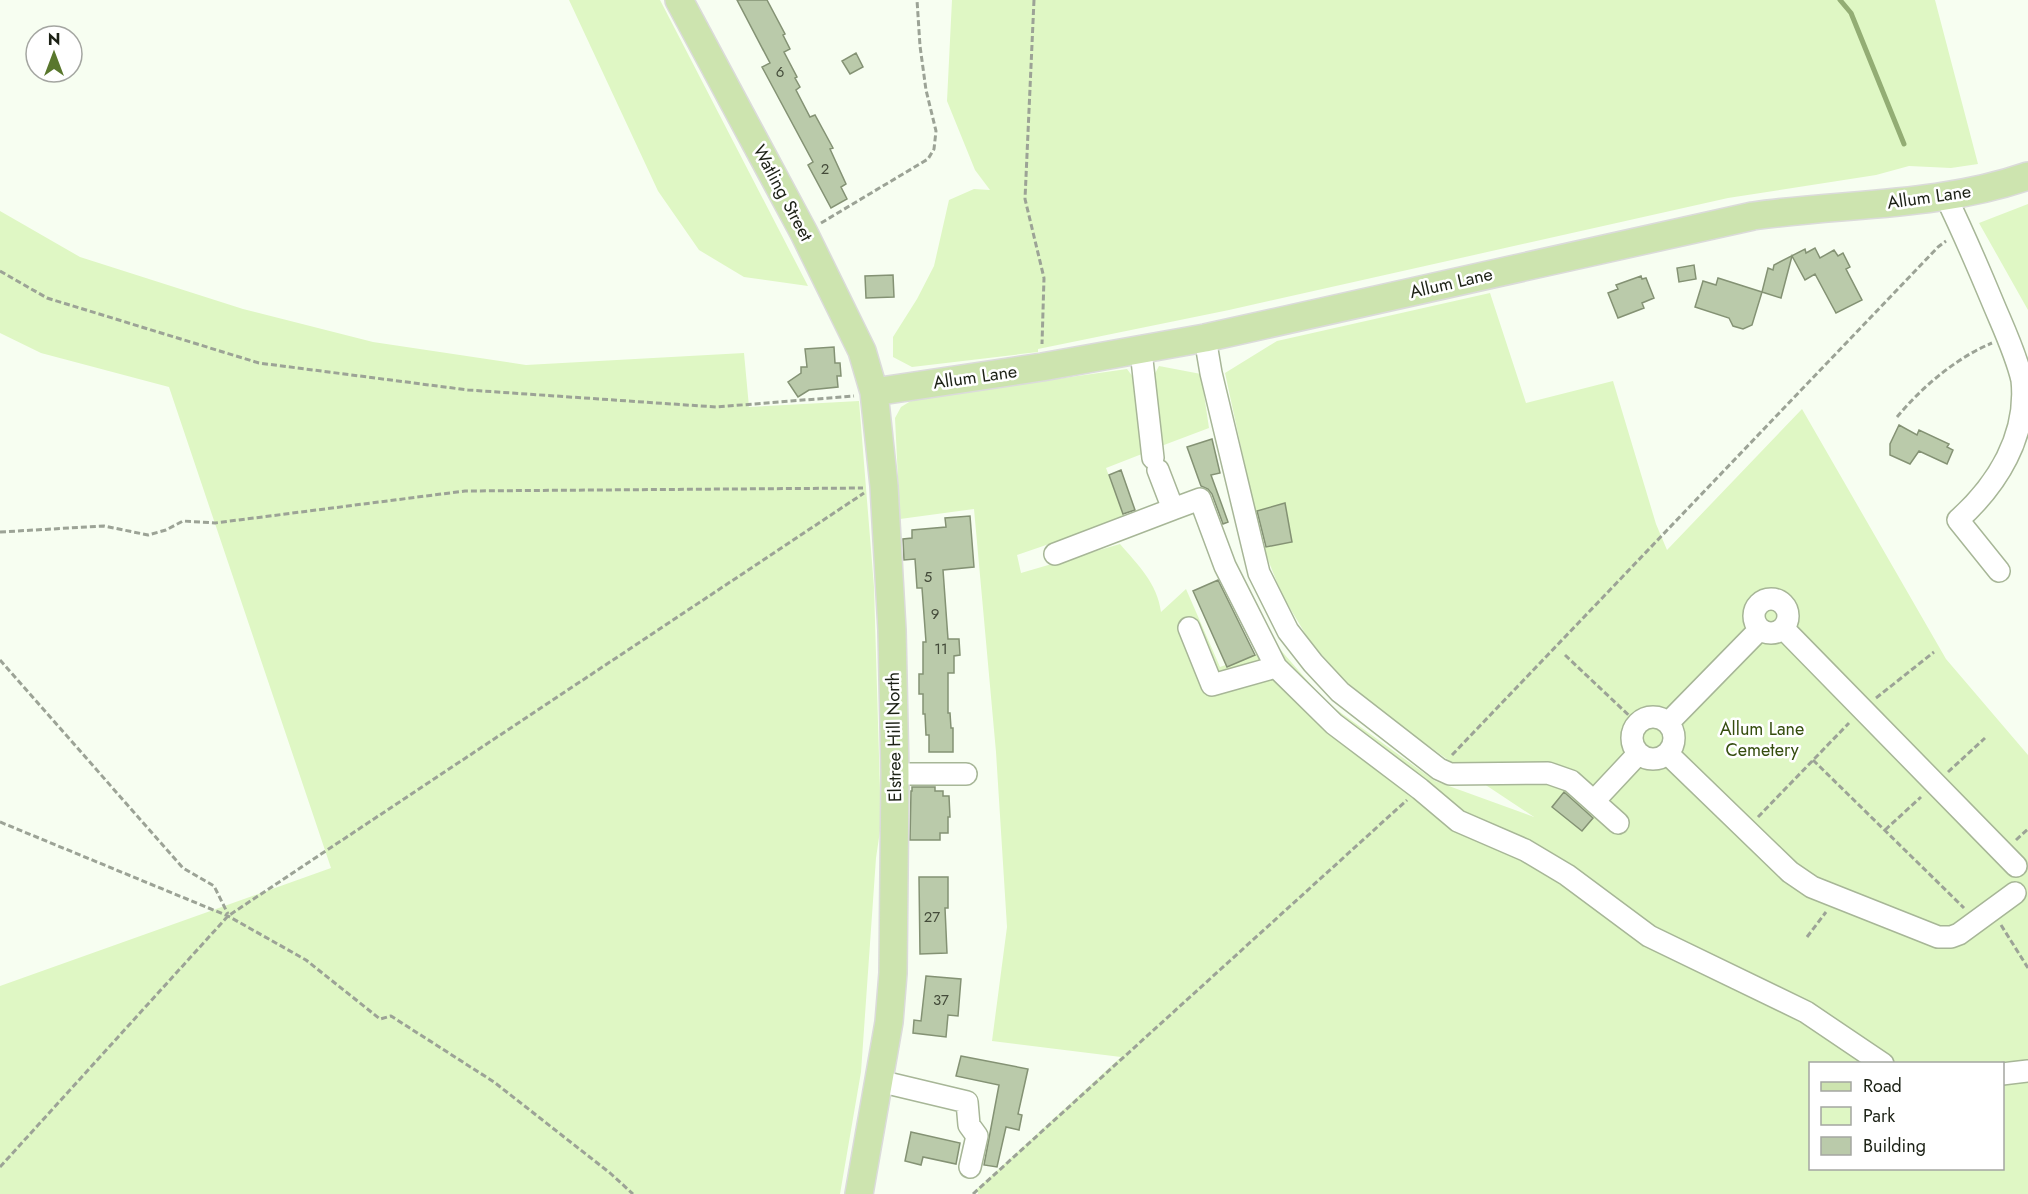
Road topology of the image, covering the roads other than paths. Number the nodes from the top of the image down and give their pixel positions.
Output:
1 (679, 0) edge
2 (2028, 176) edge
3 (1946, 197) junction
4 (1205, 338) junction
5 (1141, 351) junction
6 (874, 392) junction
7 (1173, 509) junction
8 (1054, 554) dead end
9 (1999, 571) dead end
10 (1189, 628) dead end
11 (1783, 628) junction
12 (1760, 629) junction
13 (1276, 667) junction
14 (1668, 723) junction
15 (1668, 753) junction
16 (1638, 754) junction
17 (895, 774) junction
18 (966, 774) dead end
19 (1594, 801) junction
20 (1618, 823) dead end
21 (2022, 864) edge
22 (2022, 896) edge
23 (1880, 1062) edge
24 (2028, 1071) edge
25 (2004, 1074) edge
26 (879, 1081) junction
27 (970, 1167) dead end
28 (859, 1194) edge

1 - 6 main road, Watling Street
2 - 3 main road, Allum Lane
3 - 4 main road, Allum Lane
3 - 9 street
4 - 5 main road, Allum Lane
4 - 19 street
5 - 6 main road, Allum Lane
5 - 7 street
6 - 17 main road, Elstree Hill North
7 - 8 street
7 - 13 street
10 - 13 street
11 - 12 street
11 - 12 street
11 - 21 street
12 - 14 street
13 - 23 street
14 - 15 street
14 - 16 street
15 - 16 street
15 - 22 street
16 - 19 street
17 - 18 street
17 - 26 main road, Elstree Hill North
19 - 20 street
21 - 22 street
24 - 25 street
26 - 27 street
26 - 28 main road, Elstree Hill North

